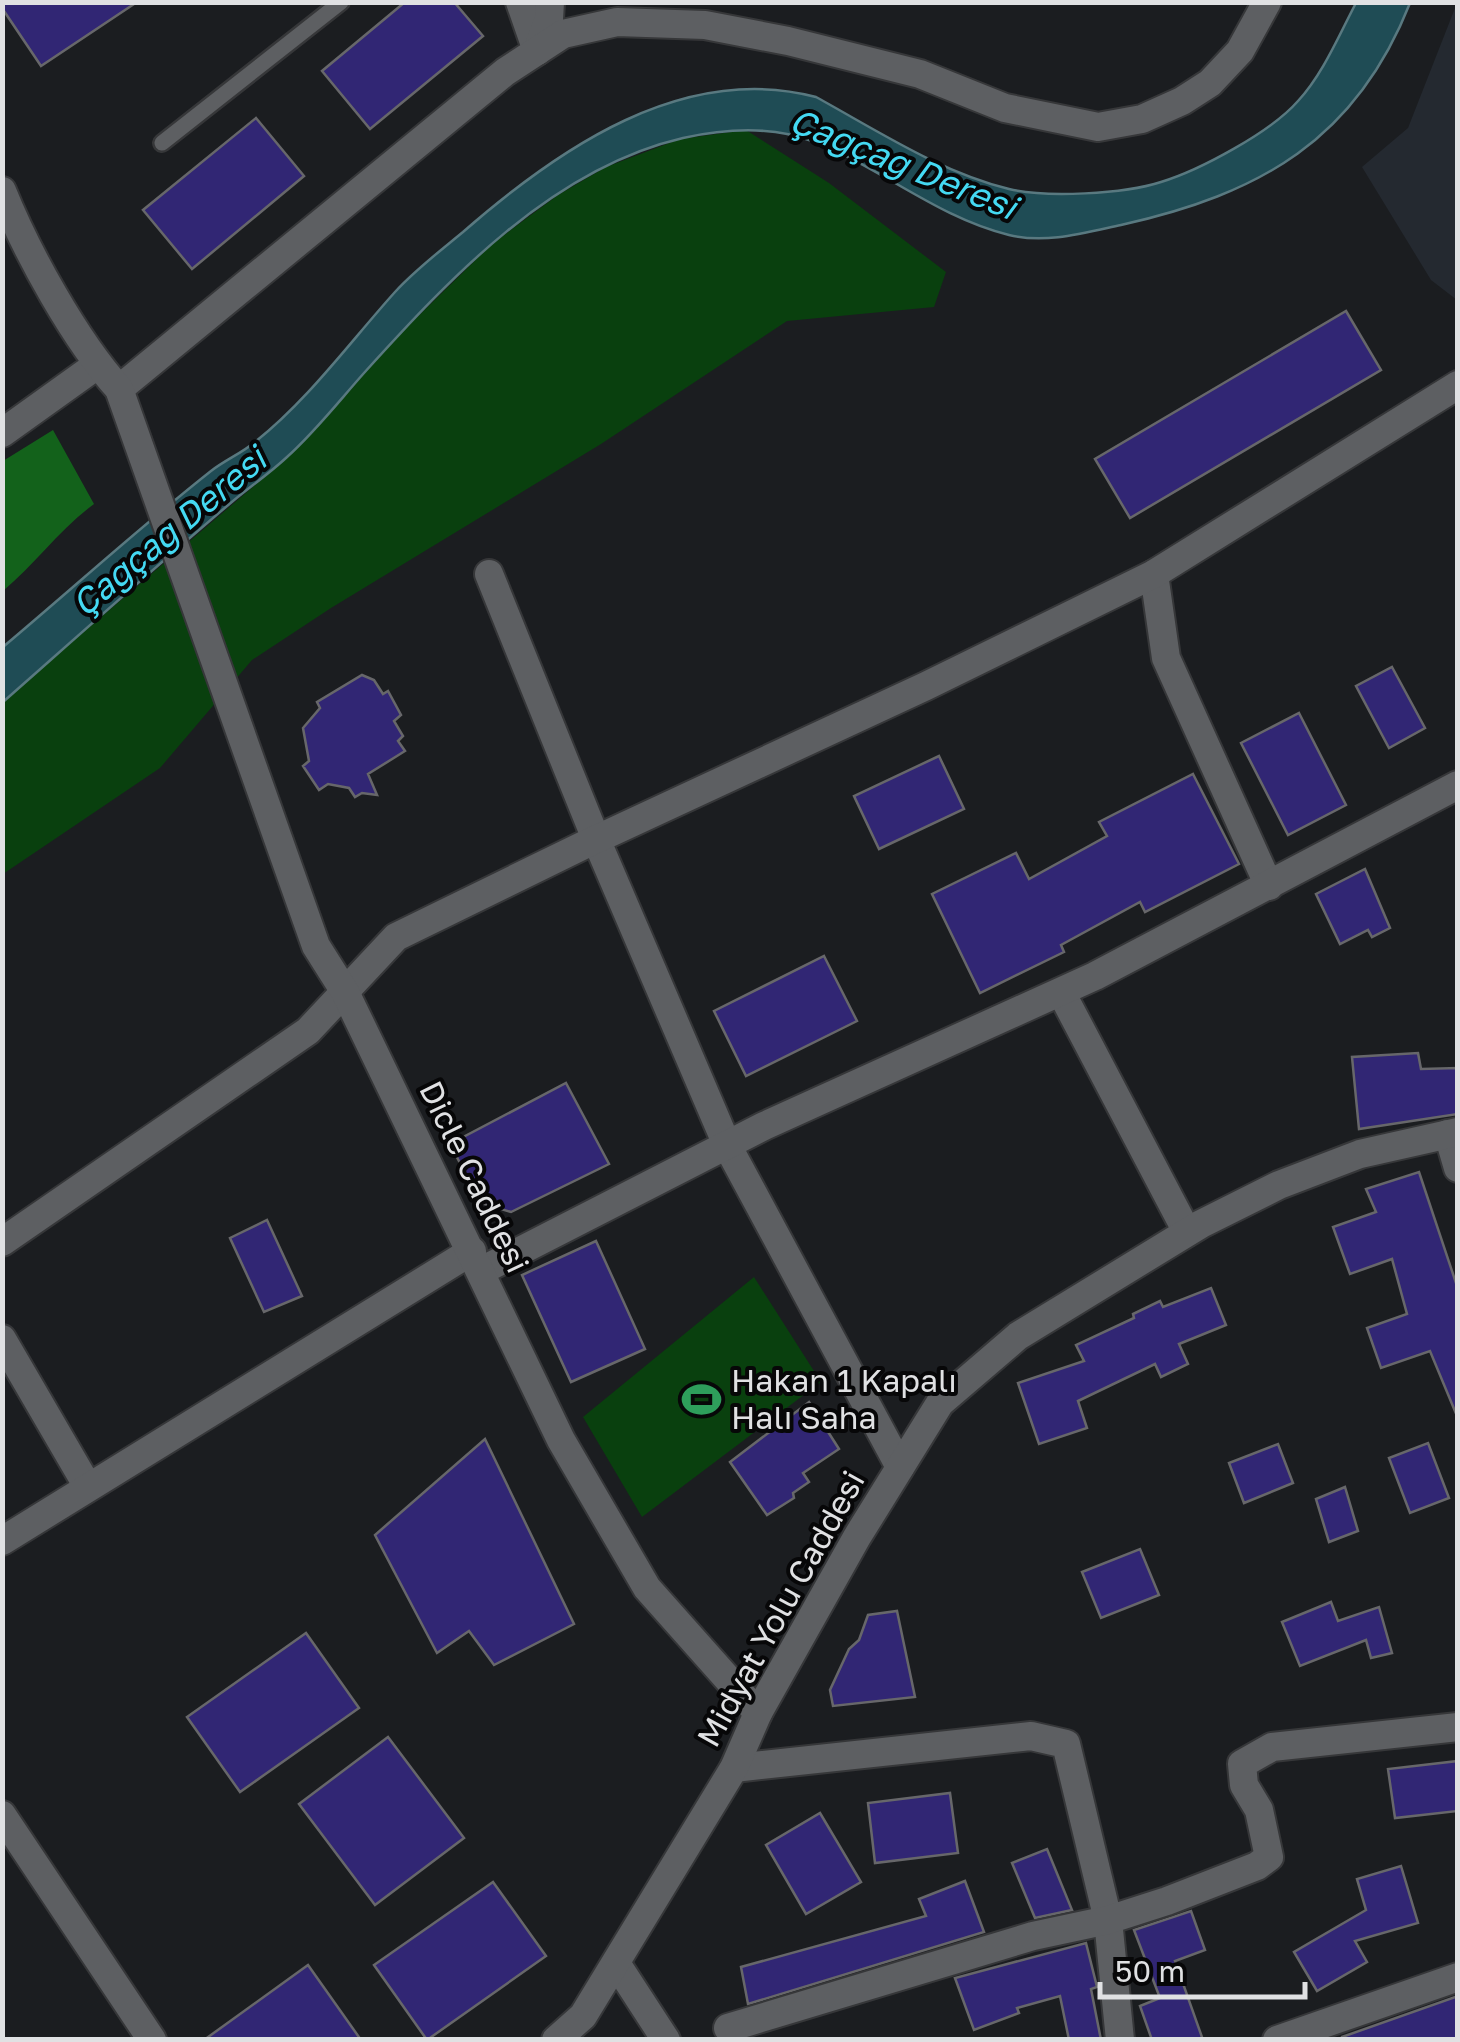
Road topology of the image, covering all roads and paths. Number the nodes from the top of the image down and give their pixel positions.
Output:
1 (341, 2) edge
2 (520, 2) edge
3 (550, 2) edge
4 (1267, 2) edge
5 (536, 51) junction
6 (162, 143) dead end
7 (2, 191) edge
8 (98, 365) junction
9 (1458, 385) edge
10 (119, 390) junction
11 (2, 432) edge
12 (489, 574) dead end
13 (1154, 574) junction
14 (1458, 785) edge
15 (596, 839) junction
16 (1269, 886) junction
17 (345, 992) junction
18 (1061, 992) junction
19 (1453, 1133) edge
20 (727, 1145) junction
21 (1458, 1168) edge
22 (1188, 1232) junction
23 (2, 1242) edge
24 (476, 1261) junction
25 (2, 1339) edge
26 (900, 1467) junction
27 (88, 1487) junction
28 (2, 1540) edge
29 (758, 1713) junction
30 (1458, 1728) edge
31 (734, 1768) junction
32 (2, 1814) edge
33 (1108, 1920) junction
34 (616, 1963) junction
35 (1458, 1977) edge
36 (728, 2028) dead end
37 (152, 2040) edge
38 (556, 2040) edge
39 (666, 2040) edge
40 (1120, 2040) edge
41 (1277, 2040) edge

1 - 6 lane
2 - 5 street
3 - 5 street
4 - 5 street
5 - 10 street
7 - 8 street, Dicle Caddesi
8 - 10 street, Dicle Caddesi
8 - 11 street
9 - 13 street
10 - 17 street, Dicle Caddesi
12 - 15 street
13 - 15 street
13 - 16 street
14 - 16 street
15 - 17 street
15 - 20 street
16 - 18 street
17 - 23 street
17 - 24 street, Dicle Caddesi
18 - 20 street
18 - 22 street
19 - 21 street
19 - 22 street, Midyat Yolu Caddesi
20 - 24 street
20 - 26 street
22 - 26 street, Midyat Yolu Caddesi
24 - 27 street
24 - 29 street, Dicle Caddesi
25 - 27 street
26 - 29 street, Midyat Yolu Caddesi
27 - 28 street
29 - 31 street, Midyat Yolu Caddesi
30 - 33 street
31 - 33 street
31 - 34 street, Midyat Yolu Caddesi
32 - 37 street
33 - 36 street
33 - 40 street
34 - 38 street, Midyat Yolu Caddesi
34 - 39 street
35 - 41 street

